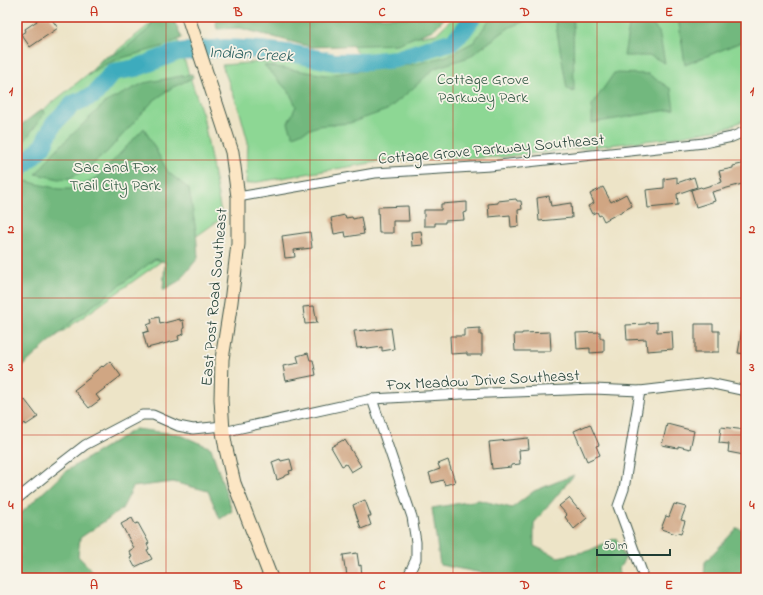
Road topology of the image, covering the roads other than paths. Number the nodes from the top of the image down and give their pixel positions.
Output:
1 (188, 17) edge
2 (746, 131) edge
3 (238, 197) junction
4 (640, 391) junction
5 (746, 391) edge
6 (372, 399) junction
7 (223, 429) junction
8 (17, 500) edge
9 (642, 572) dead end
10 (271, 578) edge
11 (407, 578) edge

1 - 3 main road, East Post Road Southeast
2 - 3 street, Cottage Grove Parkway Southeast
3 - 7 main road, East Post Road Southeast
4 - 5 street, Fox Meadow Drive Southeast
4 - 6 street, Fox Meadow Drive Southeast
4 - 9 street
6 - 7 street, Fox Meadow Drive Southeast
6 - 11 street
7 - 8 street, Fox Meadow Drive Southeast
7 - 10 main road, East Post Road Southeast

